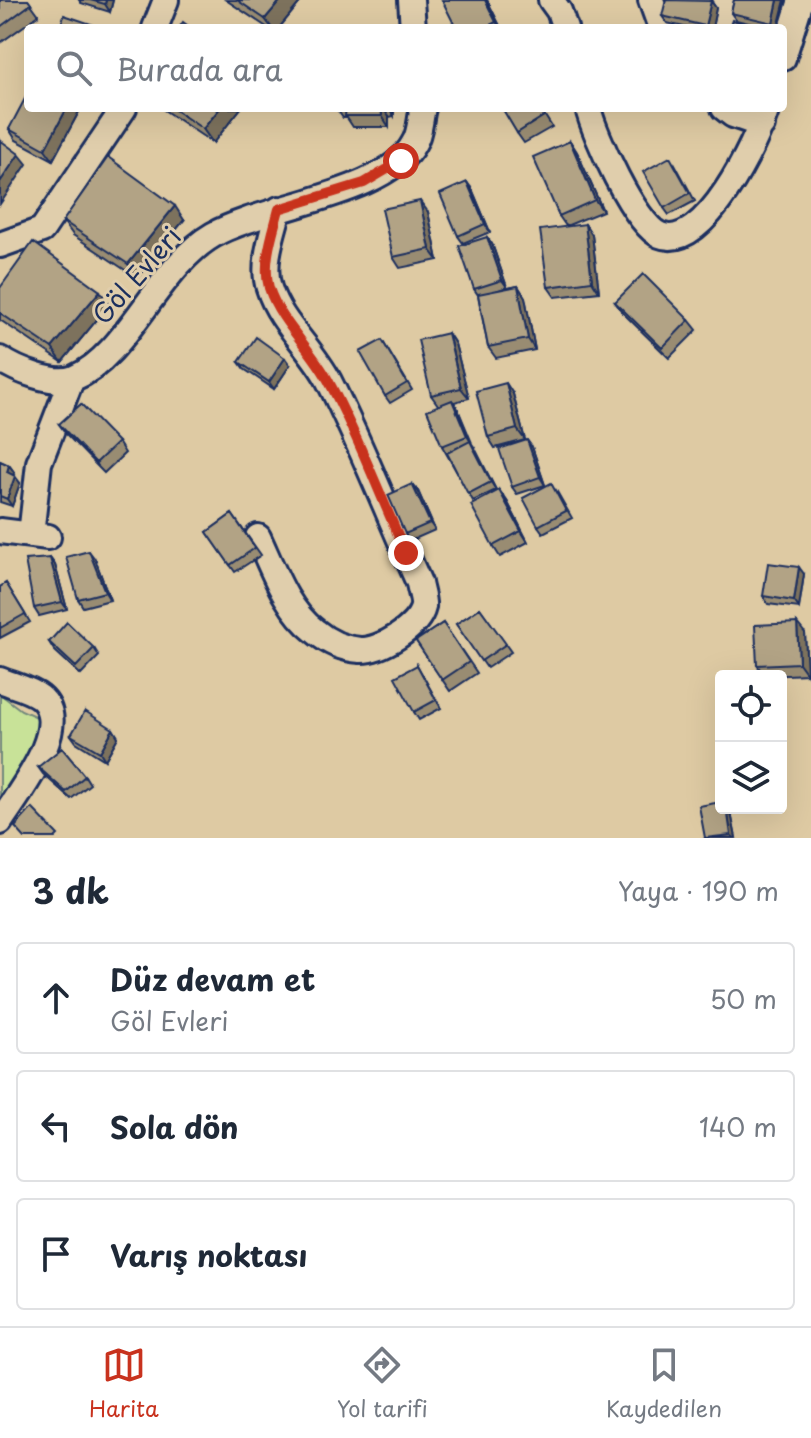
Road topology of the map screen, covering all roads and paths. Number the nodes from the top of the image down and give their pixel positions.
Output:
1 (166, 0) edge
2 (411, 0) edge
3 (551, 0) edge
4 (651, 0) edge
5 (726, 0) edge
6 (801, 0) edge
7 (157, 24) edge
8 (413, 24) edge
9 (564, 24) edge
10 (660, 24) edge
11 (721, 24) edge
12 (787, 45) edge
13 (121, 112) edge
14 (422, 112) edge
15 (589, 112) edge
16 (729, 112) edge
17 (764, 117) edge
18 (279, 209) junction
19 (0, 245) edge
20 (0, 359) edge
21 (71, 380) junction
22 (0, 531) edge
23 (258, 537) dead end
24 (0, 680) edge
25 (0, 822) edge

1 - 7 street
2 - 8 street
3 - 9 street
4 - 10 street
5 - 11 street
6 - 12 street
13 - 19 street
14 - 18 street, Göl Evleri
15 - 17 street
16 - 17 street
18 - 21 street, Göl Evleri
18 - 23 street
20 - 21 street
21 - 22 street
24 - 25 street

